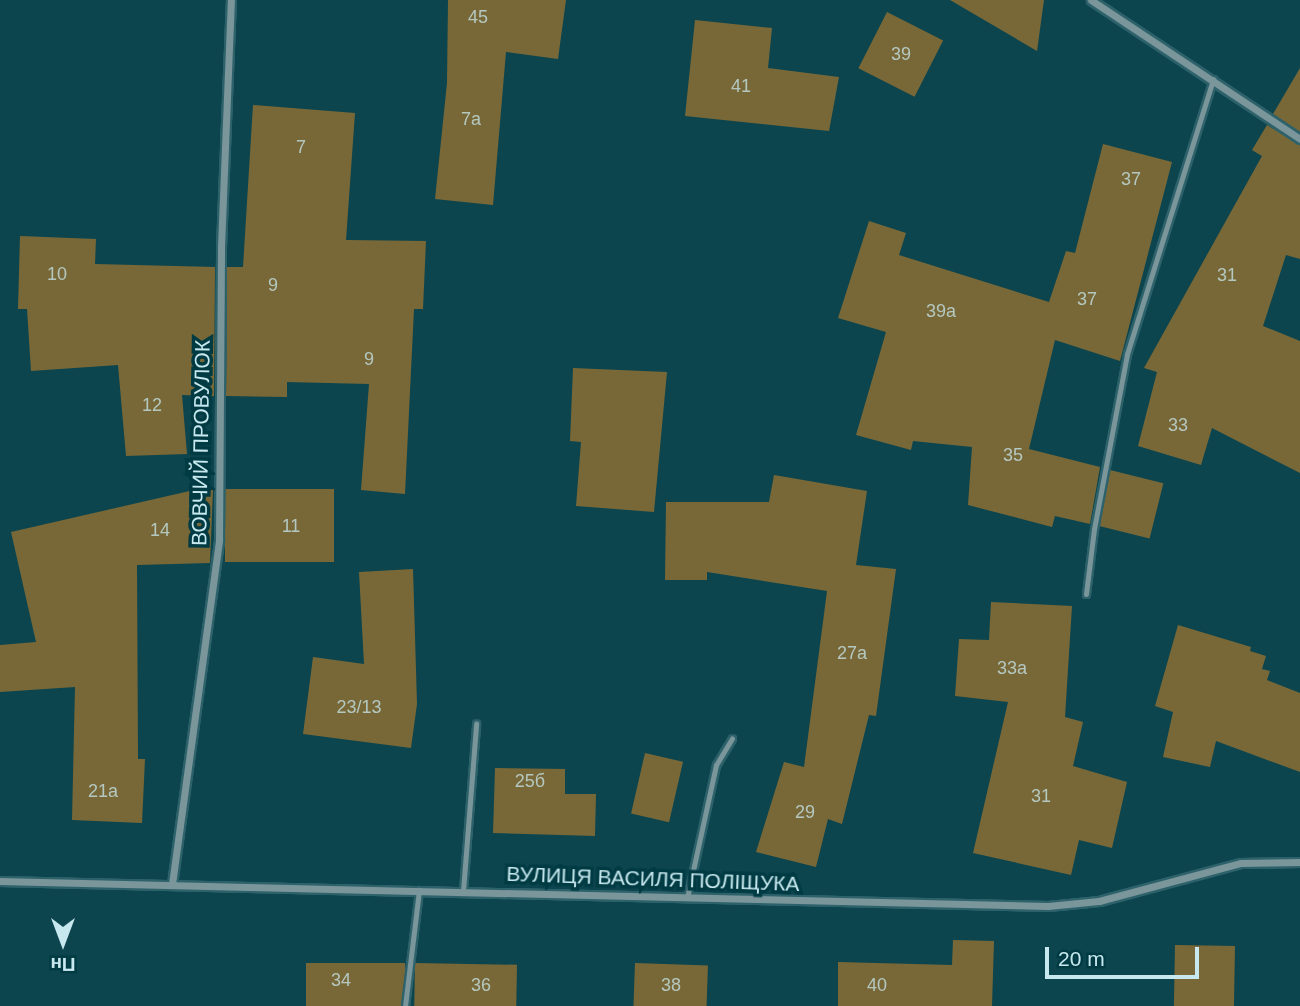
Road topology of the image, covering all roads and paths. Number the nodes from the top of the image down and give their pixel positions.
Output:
1 (231, 0) edge
2 (1091, 0) edge
3 (1213, 79) junction
4 (1300, 139) edge
5 (1087, 594) dead end
6 (476, 724) dead end
7 (732, 738) dead end
8 (1300, 862) edge
9 (0, 881) edge
10 (172, 884) junction
11 (419, 890) junction
12 (463, 891) junction
13 (687, 898) junction
14 (405, 1006) edge

1 - 10 street, ВОВЧИЙ ПРОВУЛОК
2 - 3 street
3 - 4 street
3 - 5 lane
6 - 12 lane
7 - 13 lane
8 - 13 street, ВУЛИЦЯ ВАСИЛЯ ПОЛІЩУКА
9 - 10 street, ВУЛИЦЯ ВАСИЛЯ ПОЛІЩУКА
10 - 11 street, ВУЛИЦЯ ВАСИЛЯ ПОЛІЩУКА
11 - 12 street, ВУЛИЦЯ ВАСИЛЯ ПОЛІЩУКА
11 - 14 lane
12 - 13 street, ВУЛИЦЯ ВАСИЛЯ ПОЛІЩУКА

